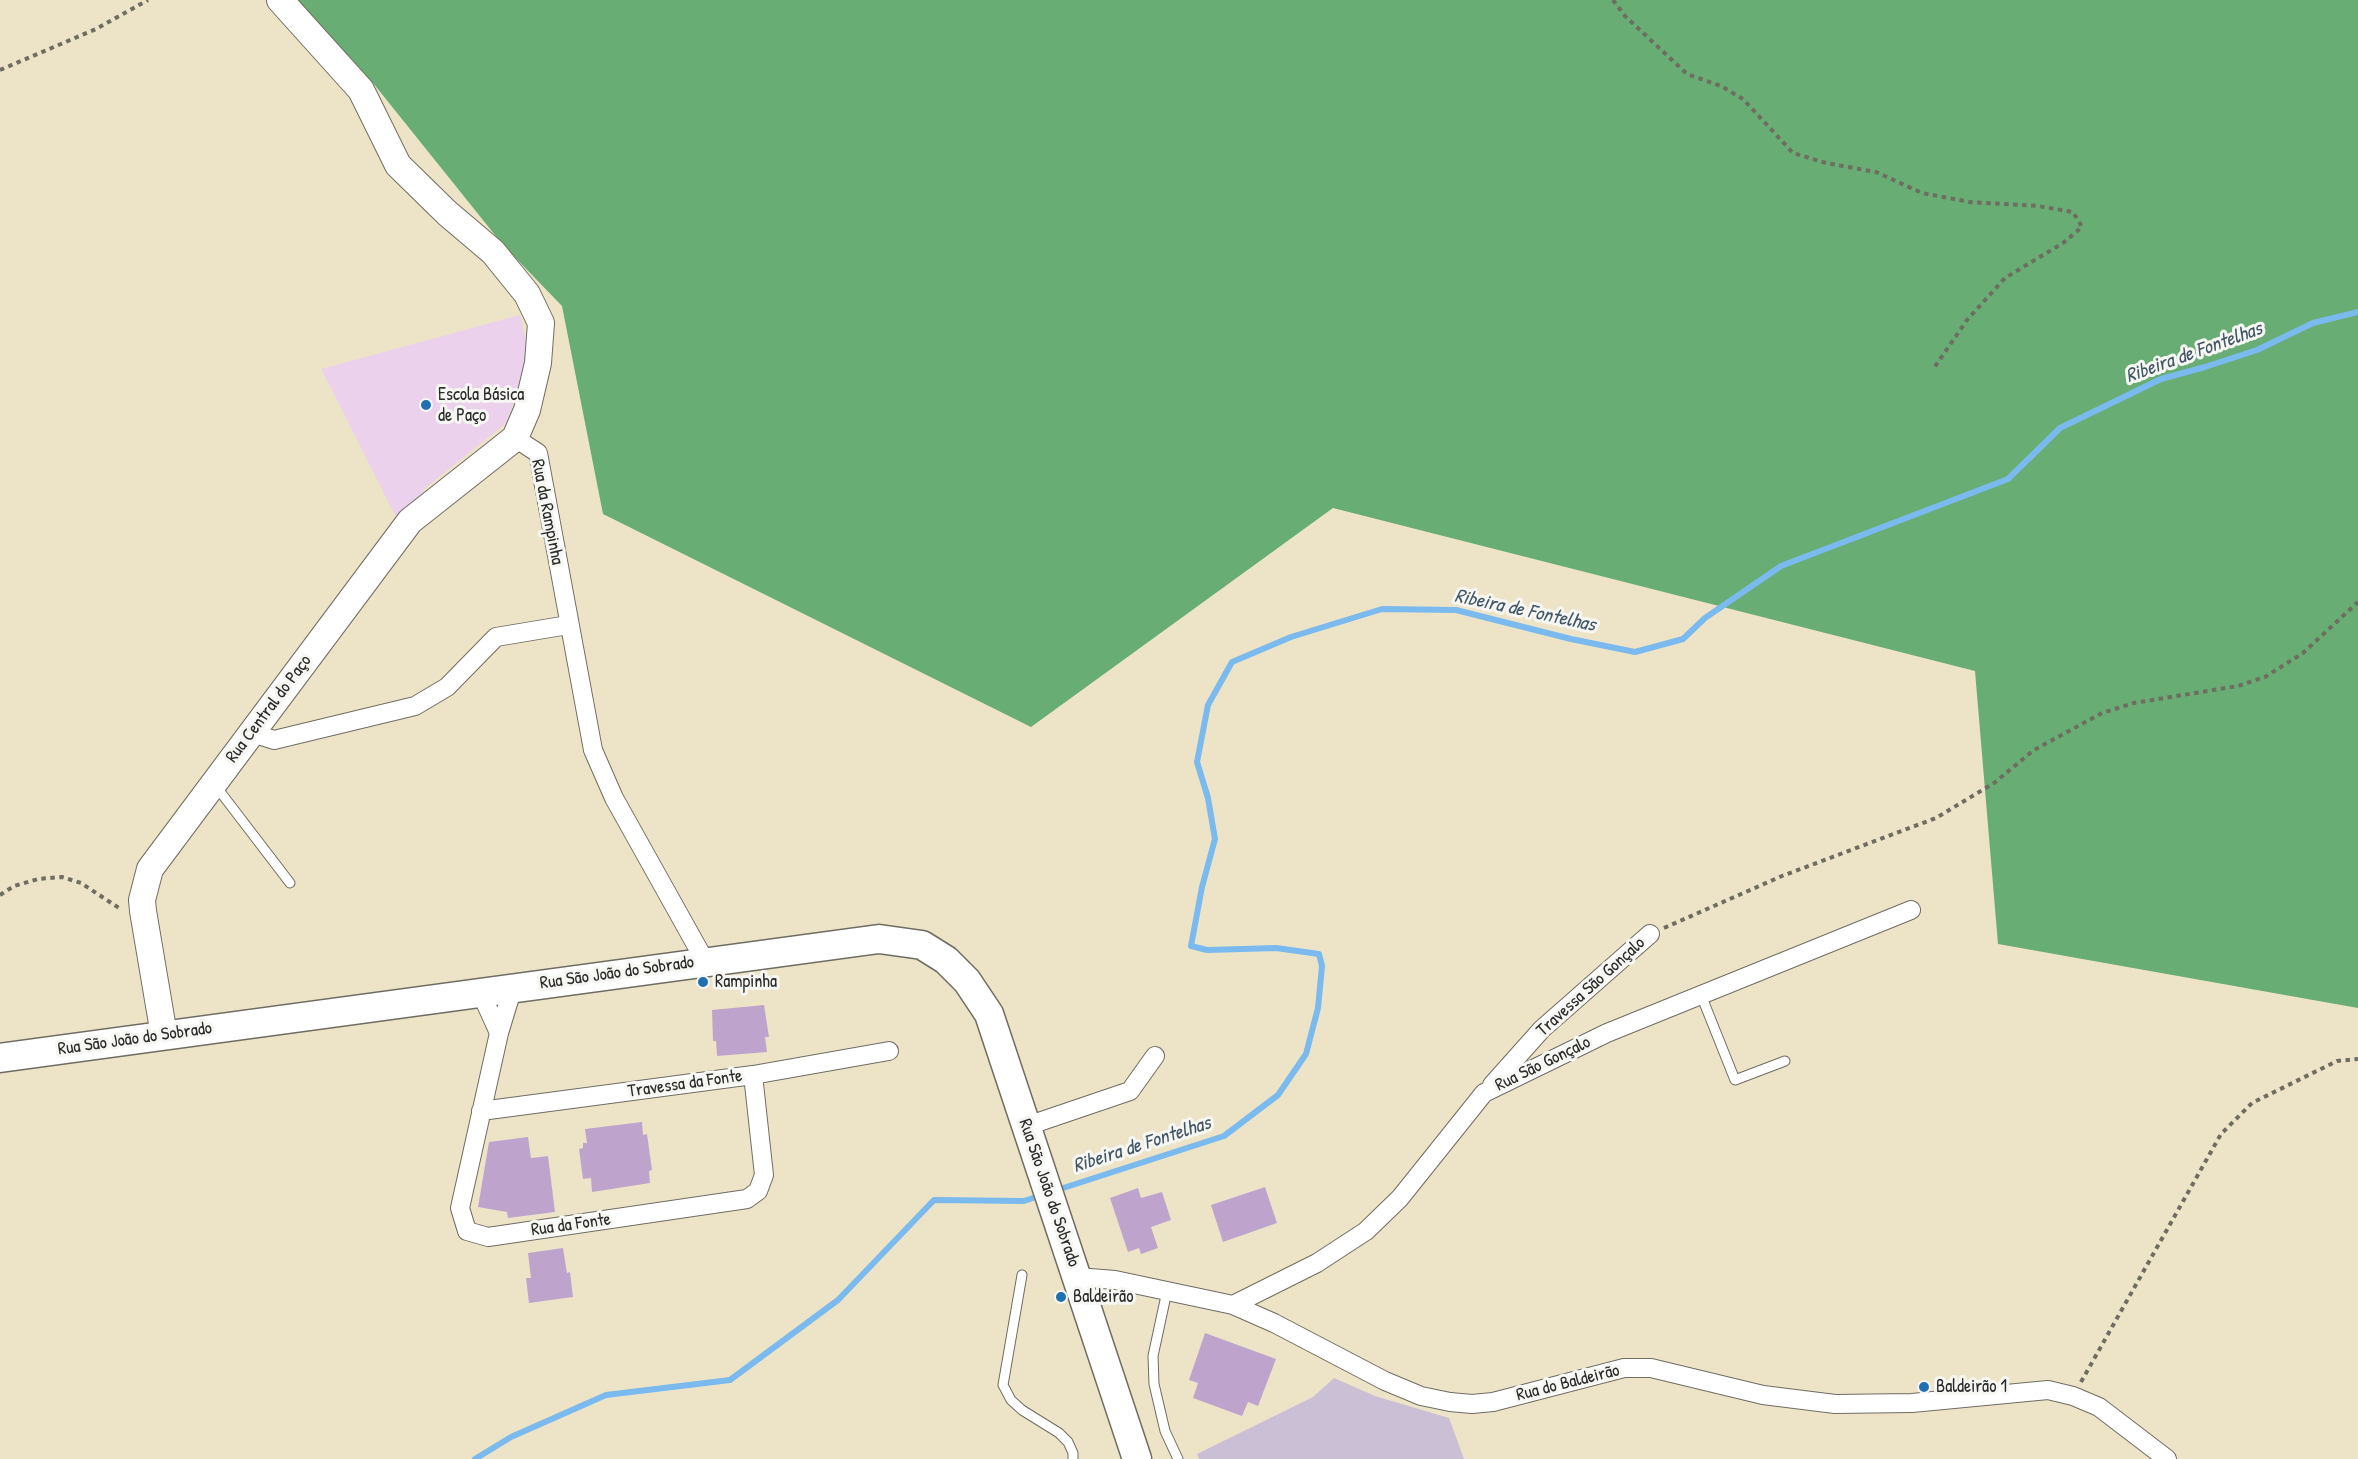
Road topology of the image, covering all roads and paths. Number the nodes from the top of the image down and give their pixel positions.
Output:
1 (148, 0) edge
2 (280, 0) edge
3 (1613, 0) edge
4 (0, 69) edge
5 (1934, 368) dead end
6 (515, 438) junction
7 (2358, 602) edge
8 (568, 625) junction
9 (252, 733) junction
10 (213, 783) junction
11 (290, 883) dead end
12 (0, 895) edge
13 (1911, 910) dead end
14 (143, 911) junction
15 (1650, 934) joint
16 (705, 961) junction
17 (513, 987) junction
18 (480, 992) junction
19 (1701, 995) junction
20 (499, 1033) junction
21 (164, 1035) junction
22 (889, 1051) dead end
23 (1155, 1056) dead end
24 (0, 1058) edge
25 (2358, 1059) edge
26 (1785, 1061) dead end
27 (753, 1075) junction
28 (1484, 1093) junction
29 (481, 1111) junction
30 (1027, 1126) junction
31 (1022, 1275) dead end
32 (1077, 1277) junction
33 (1167, 1291) junction
34 (1233, 1305) junction
35 (2073, 1396) junction
36 (1073, 1459) edge
37 (1137, 1459) edge
38 (1179, 1459) edge
39 (2167, 1459) edge

1 - 4 path
2 - 6 street, Rua da Rampinha
3 - 5 path
6 - 8 street, Rua da Rampinha
6 - 9 street, Rua Central do Paço
7 - 15 path
8 - 9 street
8 - 16 street, Rua da Rampinha
9 - 10 street, Rua Central do Paço
10 - 11 lane
10 - 14 street, Rua Central do Paço
12 - 14 path
13 - 19 street, Rua São Gonçalo
14 - 21 street, Rua Central do Paço
15 - 28 street, Travessa São Gonçalo
16 - 17 main road, Rua São João do Sobrado
16 - 30 main road, Rua São João do Sobrado
17 - 18 main road, Rua São João do Sobrado
17 - 20 street, Rua da Fonte
18 - 20 street
18 - 21 main road, Rua São João do Sobrado
19 - 26 lane
19 - 28 street, Rua São Gonçalo
20 - 29 street, Rua da Fonte
21 - 24 main road, Rua São João do Sobrado
22 - 27 street, Travessa da Fonte
23 - 30 street
25 - 35 path
27 - 29 street, Travessa da Fonte
27 - 29 street, Rua da Fonte
28 - 34 street, Rua São Gonçalo
30 - 32 main road, Rua São João do Sobrado
31 - 36 lane
32 - 33 street, Rua do Baldeirão
32 - 37 main road, Rua São João do Sobrado
33 - 34 street, Rua do Baldeirão
33 - 38 lane
34 - 35 street, Rua do Baldeirão
35 - 39 street, Rua do Baldeirão

